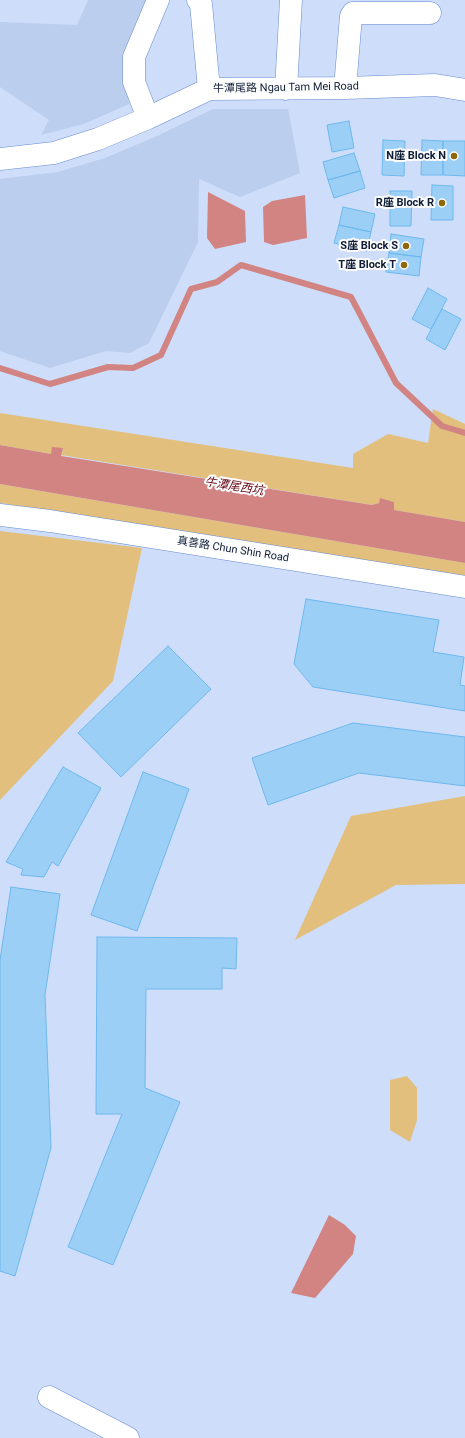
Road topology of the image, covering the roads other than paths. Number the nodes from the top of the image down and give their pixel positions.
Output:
1 (158, 0) edge
2 (198, 0) edge
3 (291, 0) edge
4 (390, 6) edge
5 (430, 13) dead end
6 (345, 88) junction
7 (209, 89) junction
8 (286, 89) junction
9 (465, 90) edge
10 (148, 118) junction
11 (0, 159) edge
12 (0, 515) edge
13 (465, 587) edge
14 (49, 1397) dead end
15 (128, 1438) edge

1 - 10 street
2 - 7 street
3 - 8 street
4 - 5 street
4 - 6 street
6 - 8 street, 牛潭尾路 Ngau Tam Mei Road
6 - 9 street, 牛潭尾路 Ngau Tam Mei Road
7 - 8 street, 牛潭尾路 Ngau Tam Mei Road
7 - 10 street, 牛潭尾路 Ngau Tam Mei Road
10 - 11 street, 牛潭尾路 Ngau Tam Mei Road
12 - 13 street, 真善路 Chun Shin Road
14 - 15 street

